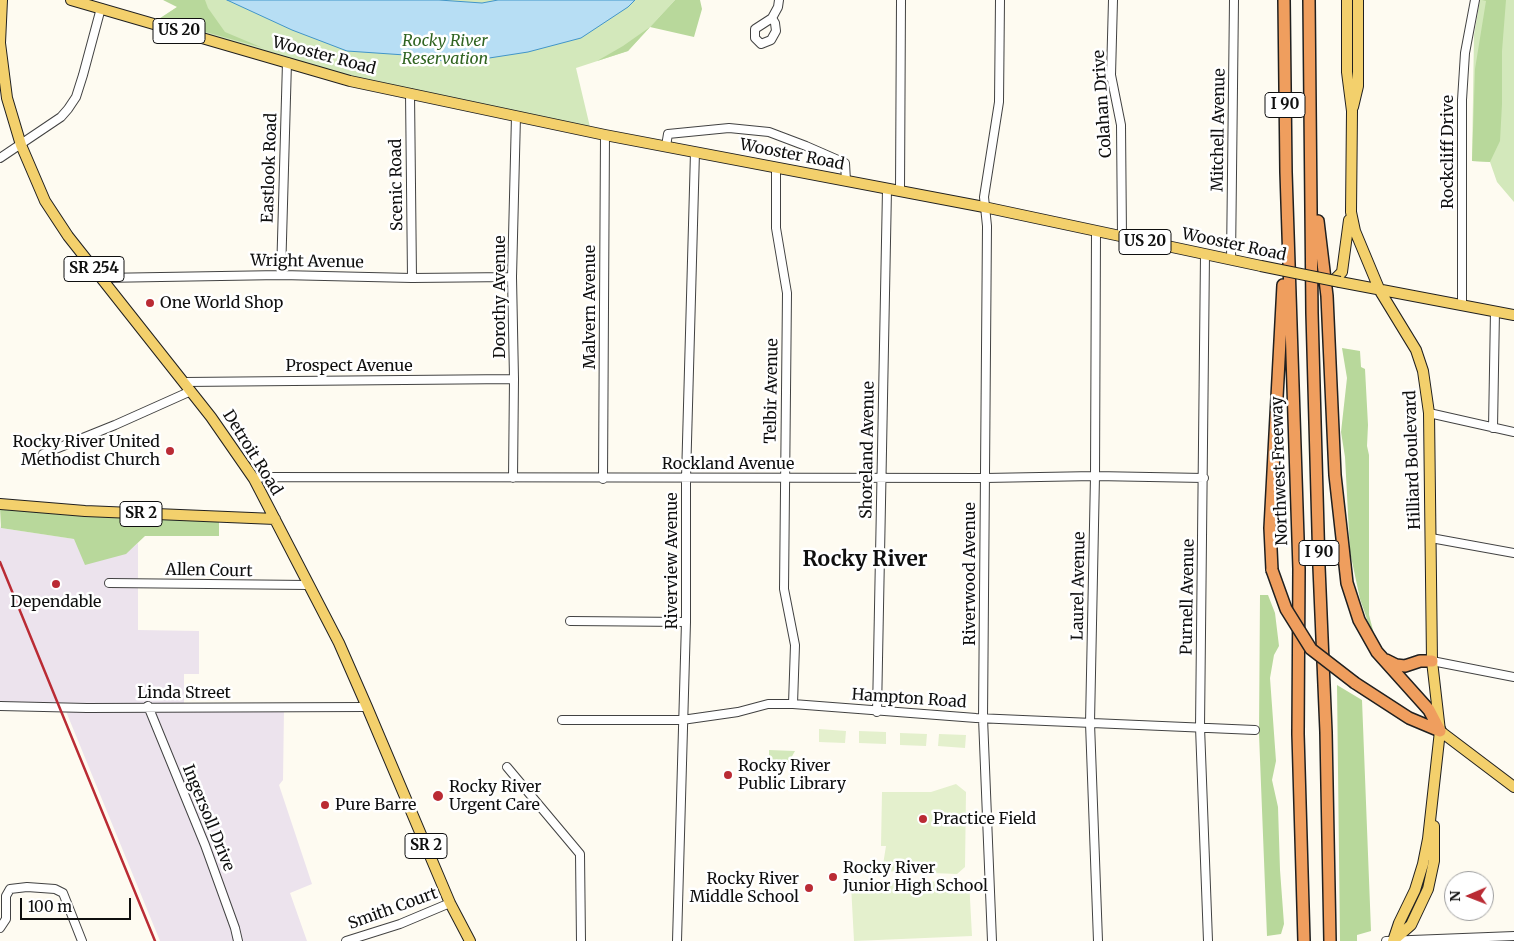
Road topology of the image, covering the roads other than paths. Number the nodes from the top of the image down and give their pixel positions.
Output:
1 (2, 0) edge
2 (71, 0) edge
3 (779, 0) edge
4 (901, 0) edge
5 (1000, 0) edge
6 (1113, 0) edge
7 (1234, 0) edge
8 (1284, 0) edge
9 (1310, 0) edge
10 (1347, 0) edge
11 (1358, 0) edge
12 (1474, 0) edge
13 (101, 8) junction
14 (772, 18) dead end
15 (287, 62) junction
16 (410, 93) junction
17 (3, 98) edge
18 (1352, 111) junction
19 (516, 116) junction
20 (605, 135) junction
21 (20, 144) junction
22 (666, 146) junction
23 (695, 152) junction
24 (0, 158) edge
25 (1312, 164) junction
26 (776, 168) junction
27 (846, 181) junction
28 (887, 189) junction
29 (900, 191) junction
30 (984, 207) junction
31 (1287, 211) junction
32 (1351, 212) junction
33 (1096, 231) junction
34 (1122, 237) junction
35 (1205, 254) junction
36 (1231, 260) junction
37 (280, 275) junction
38 (512, 277) junction
39 (101, 278) junction
40 (412, 278) junction
41 (1339, 278) junction
42 (1380, 291) junction
43 (1462, 304) junction
44 (1495, 311) junction
45 (1514, 314) edge
46 (514, 379) junction
47 (184, 382) junction
48 (191, 391) junction
49 (1429, 413) junction
50 (1493, 428) junction
51 (1514, 432) edge
52 (43, 454) dead end
53 (1095, 476) junction
54 (882, 477) junction
55 (513, 478) junction
56 (603, 478) junction
57 (686, 478) junction
58 (785, 478) junction
59 (984, 478) junction
60 (1204, 478) junction
61 (254, 479) junction
62 (2, 504) edge
63 (275, 520) junction
64 (1431, 538) junction
65 (1514, 553) edge
66 (109, 583) dead end
67 (308, 586) junction
68 (570, 621) dead end
69 (686, 622) junction
70 (1378, 654) junction
71 (1432, 661) junction
72 (1514, 677) edge
73 (792, 704) junction
74 (0, 706) edge
75 (148, 706) junction
76 (367, 707) junction
77 (877, 712) junction
78 (983, 718) junction
79 (562, 720) dead end
80 (682, 720) junction
81 (1090, 723) junction
82 (1200, 727) junction
83 (1255, 730) dead end
84 (1440, 731) junction
85 (507, 767) dead end
86 (1514, 787) edge
87 (450, 903) junction
88 (0, 928) edge
89 (1514, 936) edge
90 (82, 941) edge
91 (238, 941) edge
92 (346, 941) edge
93 (470, 941) edge
94 (581, 941) edge
95 (677, 941) edge
96 (992, 941) edge
97 (1098, 941) edge
98 (1208, 941) edge
99 (1304, 941) edge
100 (1330, 941) edge
101 (1386, 941) edge
102 (1393, 941) edge

1 - 17 main road, Detroit Road / SR 254
2 - 13 main road, Wooster Road / US 20
3 - 14 street
4 - 29 street
5 - 30 street, Riverwood Avenue
6 - 34 street, Colahan Drive
7 - 36 street, Mitchell Avenue
8 - 31 highway, Northwest Freeway / I 90
9 - 25 highway, I 90
10 - 18 main road, Hilliard Boulevard
11 - 18 main road, Hilliard Boulevard
12 - 43 street, Rockcliff Drive
13 - 15 main road, Wooster Road / US 20
13 - 21 street
15 - 16 main road, Wooster Road / US 20
15 - 37 street, Eastlook Road
16 - 19 main road, Wooster Road / US 20
16 - 40 street, Scenic Road
17 - 21 main road, Detroit Road / SR 254
18 - 32 main road, Hilliard Boulevard
19 - 20 main road, Wooster Road / US 20
19 - 38 street, Dorothy Avenue
20 - 22 main road, Wooster Road / US 20
20 - 56 street, Malvern Avenue
21 - 24 street
21 - 39 main road, Detroit Road / SR 254
22 - 23 main road, Wooster Road / US 20
22 - 27 street
23 - 26 main road, Wooster Road / US 20
23 - 57 street, Riverview Avenue
25 - 70 highway
25 - 100 highway, I 90
26 - 27 main road, Wooster Road / US 20
26 - 58 street, Telbir Avenue
27 - 28 main road, Wooster Road / US 20
28 - 29 main road, Wooster Road / US 20
28 - 54 street, Shoreland Avenue
29 - 30 main road, Wooster Road / US 20
30 - 33 main road, Wooster Road / US 20
30 - 59 street, Riverwood Avenue
31 - 84 highway, bridge
31 - 99 highway, Northwest Freeway / I 90
32 - 41 main road
32 - 42 main road, Hilliard Boulevard
33 - 34 main road, Wooster Road / US 20
33 - 53 street, Laurel Avenue
34 - 35 main road, Wooster Road / US 20
35 - 36 main road, Wooster Road / US 20
35 - 60 street, Purnell Avenue
36 - 41 main road, Wooster Road / US 20, bridge
37 - 39 street, Wright Avenue
37 - 40 street, Wright Avenue
38 - 40 street, Wright Avenue
38 - 46 street, Dorothy Avenue
39 - 47 main road, Detroit Road / SR 254
41 - 42 main road, Wooster Road / US 20
42 - 43 main road, Wooster Road / US 20
42 - 49 main road, Hilliard Boulevard
43 - 44 main road, Wooster Road / US 20
44 - 45 main road, Wooster Road / US 20
44 - 50 street
46 - 47 street, Prospect Avenue
46 - 55 street, Dorothy Avenue
47 - 48 main road, Detroit Road / SR 254
48 - 52 street
48 - 61 main road, Detroit Road / SR 254
49 - 50 street
49 - 64 main road, Hilliard Boulevard
50 - 51 street
53 - 59 street, Rockland Avenue
53 - 60 street, Rockland Avenue
53 - 81 street, Laurel Avenue
54 - 58 street, Rockland Avenue
54 - 59 street, Rockland Avenue
54 - 77 street, Shoreland Avenue
55 - 56 street, Rockland Avenue
55 - 61 street, Rockland Avenue
56 - 57 street, Rockland Avenue
57 - 58 street, Rockland Avenue
57 - 69 street, Riverview Avenue
58 - 73 street, Telbir Avenue
59 - 78 street, Riverwood Avenue
60 - 82 street, Purnell Avenue
61 - 63 main road, Detroit Road / SR 254
62 - 63 main road, SR 2
63 - 67 main road, Detroit Road / SR 2
64 - 65 street
64 - 71 main road, Hilliard Boulevard
66 - 67 street, Allen Court
67 - 76 main road, Detroit Road / SR 2
68 - 69 street
69 - 80 street, Riverview Avenue
70 - 71 highway
70 - 84 highway
71 - 72 street
71 - 84 main road, Hilliard Boulevard
73 - 77 street, Hampton Road
73 - 80 street, Hampton Road
74 - 75 street, Linda Street
75 - 76 street, Linda Street
75 - 91 street, Ingersoll Drive
76 - 87 main road, Detroit Road / SR 2
77 - 78 street, Hampton Road
78 - 81 street, Hampton Road
78 - 96 street, Riverwood Avenue
79 - 80 street, Hampton Road
80 - 95 street, Riverview Avenue
81 - 82 street, Hampton Road
81 - 97 street, Laurel Avenue
82 - 83 street, Hampton Road
82 - 98 street, Purnell Avenue
84 - 86 main road
84 - 102 main road, Hilliard Boulevard
85 - 94 street
87 - 92 street, Smith Court
87 - 93 main road, Detroit Road / SR 2
88 - 90 street
89 - 102 street
101 - 102 street

